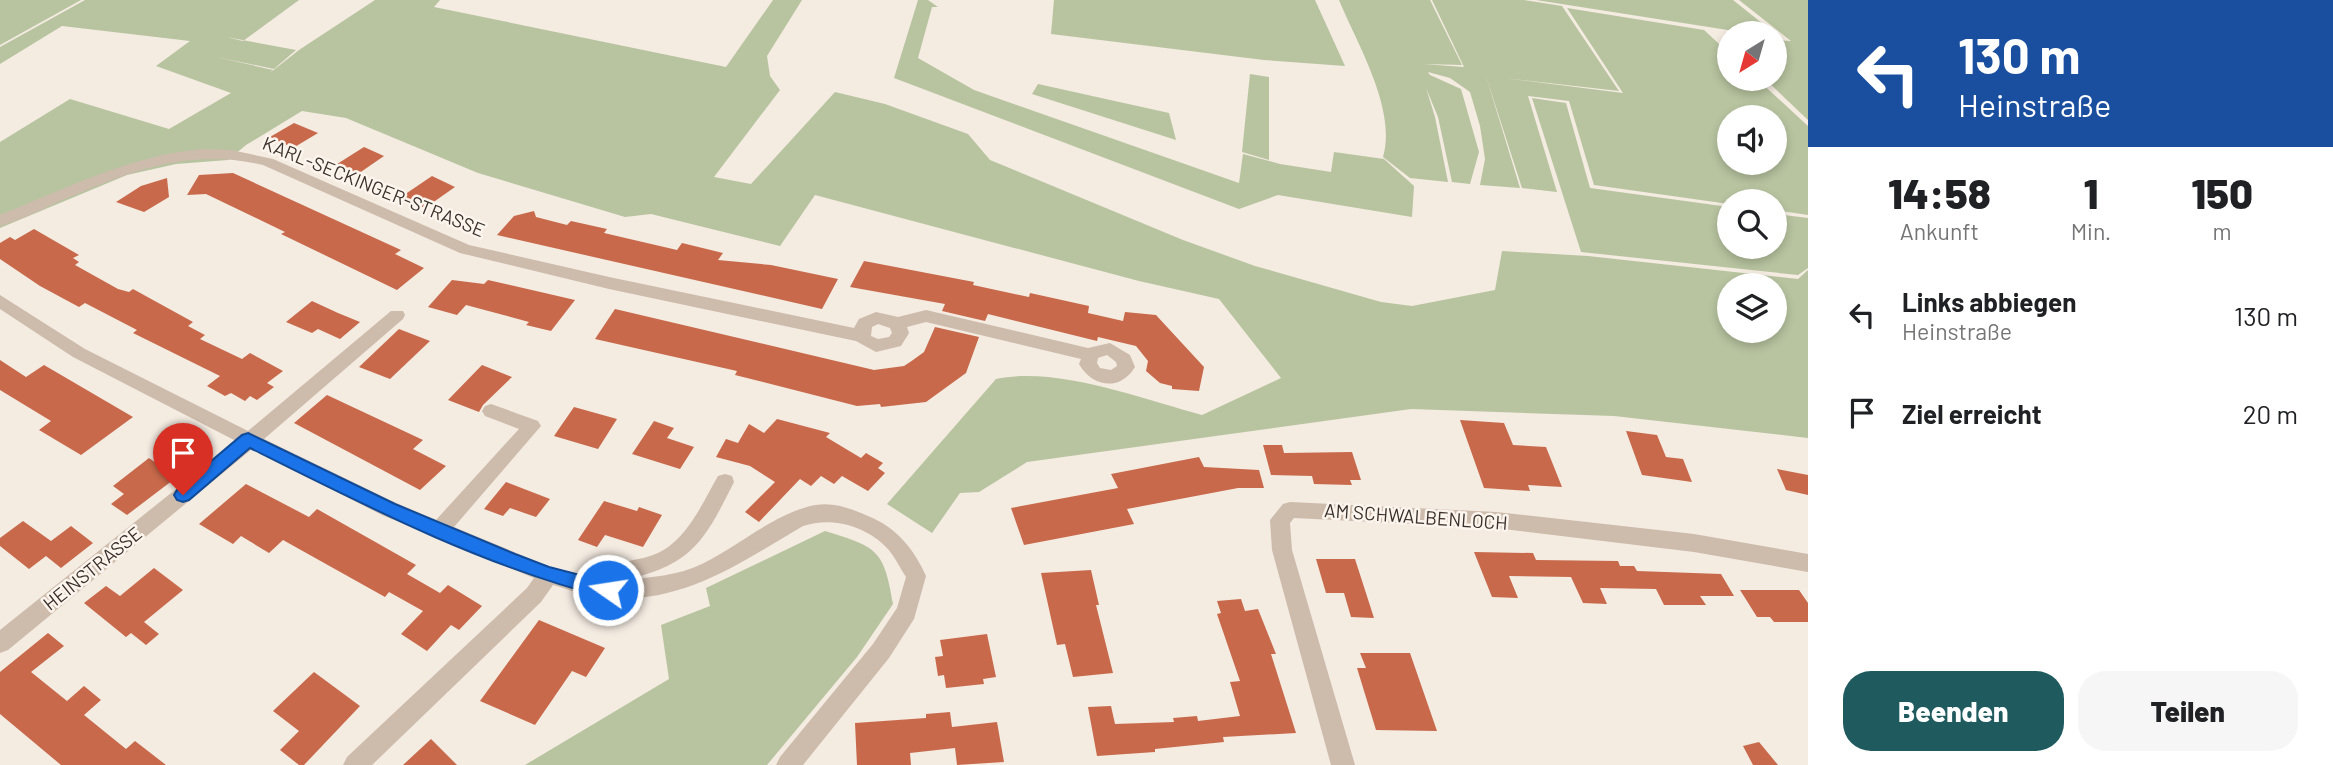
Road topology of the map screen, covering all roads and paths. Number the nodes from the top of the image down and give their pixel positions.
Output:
1 (0, 221) edge
2 (3, 307) edge
3 (397, 316) dead end
4 (1090, 355) dead end
5 (491, 411) dead end
6 (248, 439) junction
7 (725, 482) dead end
8 (439, 530) junction
9 (1808, 563) edge
10 (548, 575) junction
11 (608, 590) junction
12 (0, 643) edge
13 (355, 765) edge
14 (788, 765) edge
15 (1343, 765) edge

1 - 4 street, KARL-SECKINGER-STRASSE
2 - 6 street
3 - 6 street, HEINSTRASSE
5 - 8 street
6 - 8 street
6 - 12 street, HEINSTRASSE
7 - 11 street
8 - 10 street
9 - 15 street, AM SCHWALBENLOCH
10 - 11 street
10 - 13 street
11 - 14 street

